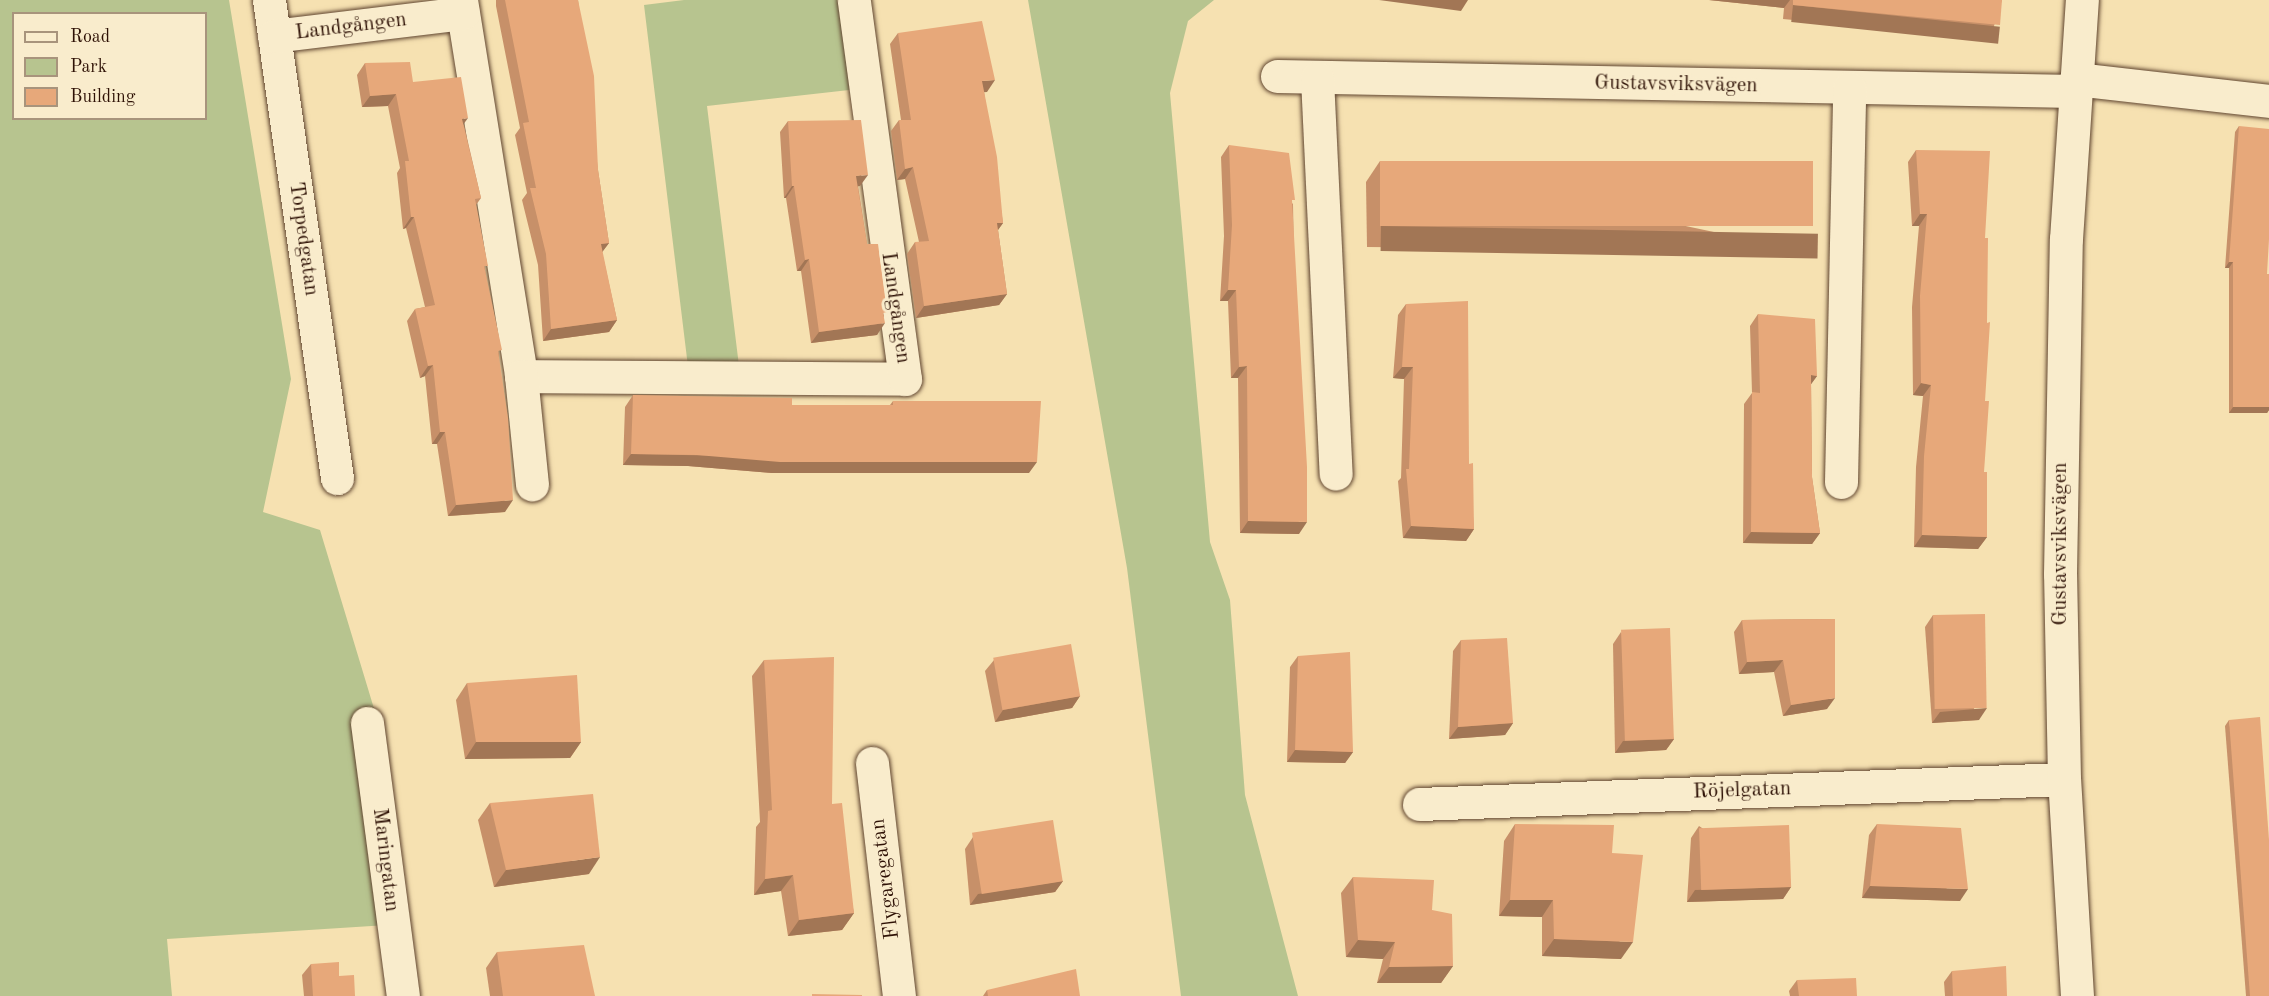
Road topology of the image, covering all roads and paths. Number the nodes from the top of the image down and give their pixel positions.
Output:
1 (269, 0) edge
2 (854, 0) edge
3 (2082, 0) edge
4 (462, 7) edge
5 (274, 36) junction
6 (1278, 76) dead end
7 (1317, 78) junction
8 (2075, 85) junction
9 (1849, 88) junction
10 (2269, 101) edge
11 (521, 376) junction
12 (1336, 474) dead end
13 (337, 478) dead end
14 (1841, 482) dead end
15 (532, 484) dead end
16 (367, 723) dead end
17 (872, 763) dead end
18 (2064, 779) junction
19 (1419, 804) dead end
20 (403, 996) edge
21 (899, 996) edge
22 (2077, 996) edge

1 - 5 street, Torpedgatan
2 - 11 street, Landgången
3 - 8 street, Gustavsviksvägen
4 - 5 street, Landgången
4 - 11 street, Landgången
5 - 13 street, Torpedgatan
6 - 7 street, Gustavsviksvägen
7 - 9 street, Gustavsviksvägen
7 - 12 street
8 - 9 street, Gustavsviksvägen
8 - 10 street
8 - 18 street, Gustavsviksvägen
9 - 14 street
11 - 15 street, Landgången
16 - 20 street, Maringatan
17 - 21 street, Flygaregatan
18 - 19 street, Röjelgatan
18 - 22 street, Gustavsviksvägen

